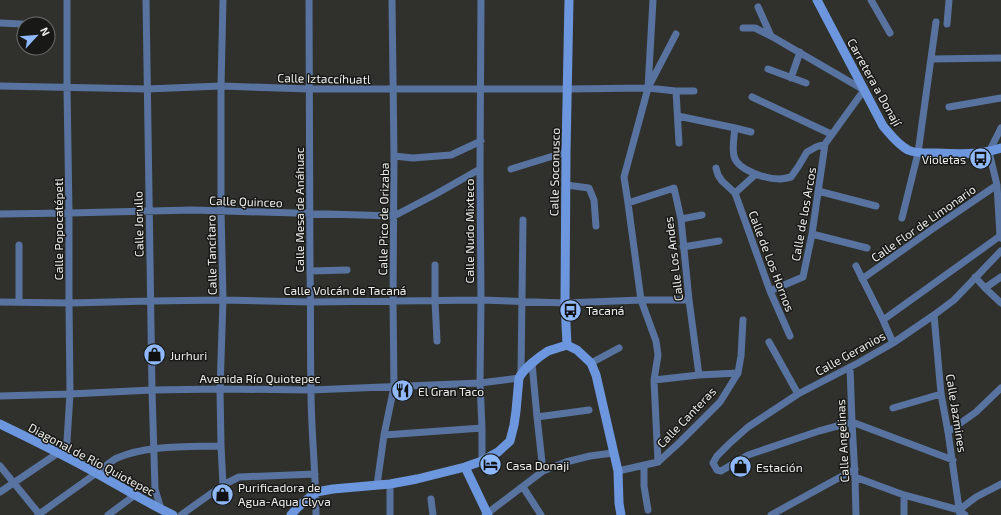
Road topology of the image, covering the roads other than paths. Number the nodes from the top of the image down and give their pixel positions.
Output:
1 (67, 0) edge
2 (146, 0) edge
3 (223, 0) edge
4 (309, 0) edge
5 (392, 0) edge
6 (480, 0) edge
7 (569, 0) edge
8 (653, 0) edge
9 (817, 0) edge
10 (871, 0) edge
11 (949, 0) edge
12 (758, 7) dead end
13 (936, 22) dead end
14 (0, 23) edge
15 (16, 24) edge
16 (947, 24) dead end
17 (743, 28) dead end
18 (890, 33) dead end
19 (676, 34) dead end
20 (771, 36) junction
21 (800, 52) junction
22 (1001, 58) edge
23 (932, 59) junction
24 (768, 69) dead end
25 (792, 78) junction
26 (806, 83) dead end
27 (0, 86) edge
28 (221, 86) junction
29 (67, 88) junction
30 (648, 88) junction
31 (148, 89) junction
32 (309, 89) junction
33 (393, 89) junction
34 (480, 89) junction
35 (568, 89) junction
36 (864, 90) junction
37 (676, 91) junction
38 (694, 91) dead end
39 (752, 97) dead end
40 (1001, 98) edge
41 (949, 107) dead end
42 (678, 116) junction
43 (735, 128) junction
44 (1001, 128) edge
45 (751, 132) dead end
46 (831, 134) junction
47 (481, 141) junction
48 (679, 143) dead end
49 (826, 144) junction
50 (1001, 148) edge
51 (566, 152) junction
52 (989, 152) junction
53 (918, 153) junction
54 (394, 156) junction
55 (716, 168) dead end
56 (480, 169) junction
57 (512, 169) dead end
58 (755, 174) junction
59 (566, 185) junction
60 (997, 185) junction
61 (818, 191) junction
62 (735, 193) junction
63 (628, 204) junction
64 (876, 206) dead end
65 (221, 210) junction
66 (149, 211) junction
67 (69, 213) junction
68 (0, 214) edge
69 (310, 214) junction
70 (702, 215) dead end
71 (394, 216) junction
72 (902, 218) dead end
73 (681, 219) junction
74 (522, 220) dead end
75 (596, 226) dead end
76 (812, 234) junction
77 (1000, 237) edge
78 (719, 241) dead end
79 (19, 245) dead end
80 (683, 247) junction
81 (867, 248) dead end
82 (1001, 251) edge
83 (434, 265) dead end
84 (856, 266) dead end
85 (347, 270) dead end
86 (310, 271) junction
87 (975, 277) junction
88 (1001, 277) edge
89 (862, 279) junction
90 (986, 288) junction
91 (770, 291) junction
92 (150, 300) junction
93 (223, 300) junction
94 (481, 300) junction
95 (641, 300) junction
96 (689, 300) junction
97 (435, 301) junction
98 (0, 302) edge
99 (20, 302) junction
100 (311, 302) junction
101 (393, 302) junction
102 (522, 302) junction
103 (69, 303) junction
104 (565, 303) junction
105 (1001, 303) edge
106 (934, 315) junction
107 (743, 320) dead end
108 (883, 320) junction
109 (790, 336) dead end
110 (437, 341) dead end
111 (769, 342) dead end
112 (893, 343) junction
113 (567, 345) junction
114 (619, 348) dead end
115 (532, 363) junction
116 (591, 363) junction
117 (850, 367) junction
118 (738, 373) junction
119 (520, 375) junction
120 (699, 375) junction
121 (654, 380) junction
122 (480, 384) junction
123 (394, 387) junction
124 (1001, 388) edge
125 (220, 389) junction
126 (152, 390) junction
127 (310, 390) junction
128 (70, 394) junction
129 (798, 394) junction
130 (941, 394) junction
131 (0, 396) edge
132 (893, 408) dead end
133 (589, 410) dead end
134 (536, 417) junction
135 (852, 422) junction
136 (0, 424) edge
137 (482, 428) junction
138 (948, 432) junction
139 (384, 435) junction
140 (221, 446) junction
141 (154, 448) junction
142 (58, 453) junction
143 (613, 453) junction
144 (66, 457) junction
145 (953, 460) junction
146 (482, 462) junction
147 (658, 462) junction
148 (644, 465) junction
149 (465, 467) junction
150 (1, 469) edge
151 (855, 469) junction
152 (618, 471) junction
153 (543, 472) junction
154 (97, 473) junction
155 (315, 474) junction
156 (856, 477) junction
157 (14, 483) junction
158 (390, 484) junction
159 (1001, 484) edge
160 (223, 485) junction
161 (377, 485) junction
162 (523, 487) junction
163 (0, 492) edge
164 (316, 492) junction
165 (135, 495) junction
166 (904, 495) junction
167 (432, 499) dead end
168 (161, 509) junction
169 (648, 510) dead end
170 (961, 513) edge
171 (776, 514) edge
172 (39, 515) edge
173 (108, 515) edge
174 (173, 515) edge
175 (181, 515) edge
176 (291, 515) edge
177 (316, 515) edge
178 (390, 515) edge
179 (433, 515) edge
180 (487, 515) edge
181 (541, 515) edge
182 (621, 515) edge
183 (856, 515) edge
184 (904, 515) edge

1 - 29 street, Calle Popocatépetl
2 - 31 street, Calle Jorullo
3 - 28 street, Calle Tancítaro
4 - 32 street, Calle Mesa de Anáhuac
5 - 33 street, Calle Pico de Orizaba
6 - 34 street, Calle Nudo Mixteco
7 - 35 street, Calle Soconusco
8 - 30 street
9 - 36 street, Carretera a Donají
10 - 18 street
11 - 16 street
12 - 20 street
13 - 23 street
14 - 15 street
17 - 20 street
19 - 30 street
20 - 21 street
21 - 25 street
21 - 36 street
22 - 23 street
23 - 53 street
24 - 25 street
25 - 26 street
27 - 29 street, Calle Iztaccíhuatl
28 - 31 street, Calle Iztaccíhuatl
28 - 32 street, Calle Iztaccíhuatl
28 - 65 street, Calle Tancítaro
29 - 31 street, Calle Iztaccíhuatl
29 - 67 street, Calle Popocatépetl
30 - 35 street, Calle Iztaccíhuatl
30 - 37 street, Calle Iztaccíhuatl
30 - 63 street
31 - 66 street, Calle Jorullo
32 - 33 street, Calle Iztaccíhuatl
32 - 69 street, Calle Mesa de Anáhuac
33 - 34 street, Calle Iztaccíhuatl
33 - 54 street, Calle Pico de Orizaba
34 - 35 street, Calle Iztaccíhuatl
34 - 47 street, Calle Nudo Mixteco
35 - 51 street, Calle Soconusco
36 - 46 street, Calle de los Arcos
36 - 53 street, Carretera a Donají
37 - 38 street, Calle Iztaccíhuatl
37 - 42 street
39 - 46 street
40 - 41 street
42 - 43 street
42 - 48 street
43 - 45 street
43 - 58 street, Calle de los Arcos
44 - 52 street
46 - 49 street, Calle de los Arcos
47 - 54 street
47 - 56 street, Calle Nudo Mixteco
49 - 58 street, Calle de los Arcos
49 - 61 street, Calle de los Arcos
50 - 52 street, Carretera a Donají
51 - 57 street
51 - 59 street, Calle Soconusco
52 - 53 street, Carretera a Donají
52 - 60 street
53 - 72 street
54 - 71 street, Calle Pico de Orizaba
55 - 62 street
56 - 71 street, Calle Quinceo
56 - 94 street, Calle Nudo Mixteco
58 - 62 street
59 - 75 street
59 - 104 street, Calle Soconusco
60 - 77 street
60 - 89 street, Calle Flor de Limonario
61 - 64 street
61 - 76 street, Calle de los Arcos
62 - 91 street, Calle de Los Hornos
63 - 73 street, Calle Los Andes
63 - 95 street
65 - 66 street, Calle Quinceo
65 - 69 street, Calle Quinceo
65 - 93 street, Calle Tancítaro
66 - 67 street, Calle Quinceo
66 - 92 street, Calle Jorullo
67 - 68 street, Calle Quinceo
67 - 103 street, Calle Popocatépetl
69 - 71 street, Calle Quinceo
69 - 86 street, Calle Mesa de Anáhuac
70 - 73 street
71 - 101 street, Calle Pico de Orizaba
73 - 80 street, Calle Los Andes
74 - 102 street
76 - 81 street
76 - 91 street, Calle de los Arcos
77 - 108 street
78 - 80 street
79 - 99 street
80 - 96 street, Calle Los Andes
82 - 87 street, Calle Geranios
83 - 97 street
84 - 89 street
85 - 86 street
86 - 100 street, Calle Mesa de Anáhuac
87 - 90 street
87 - 106 street, Calle Geranios
88 - 90 street
89 - 108 street
90 - 105 street
91 - 109 street, Calle de Los Hornos
92 - 93 street, Calle Volcán de Tacaná
92 - 103 street, Calle Volcán de Tacaná
92 - 126 street, Calle Jorullo
93 - 100 street, Calle Volcán de Tacaná
93 - 125 street, Calle Tancítaro
94 - 97 street, Calle Volcán de Tacaná
94 - 102 street, Calle Volcán de Tacaná
94 - 122 street, Calle Nudo Mixteco
95 - 96 street, Calle Volcán de Tacaná
95 - 104 street, Calle Volcán de Tacaná
95 - 121 street
96 - 120 street, Calle Los Andes
97 - 101 street, Calle Volcán de Tacaná
97 - 110 street
98 - 99 street, Calle Volcán de Tacaná
99 - 103 street, Calle Volcán de Tacaná
100 - 101 street, Calle Volcán de Tacaná
100 - 127 street, Calle Mesa de Anáhuac
101 - 123 street, Calle Pico de Orizaba
102 - 104 street, Calle Volcán de Tacaná
102 - 119 street
103 - 128 street, Calle Popocatépetl
104 - 113 street, Calle Soconusco
106 - 112 street, Calle Geranios
106 - 130 street, Calle Jazmines
107 - 118 street
108 - 112 street
111 - 129 street
112 - 117 street, Calle Geranios
113 - 115 street
113 - 116 street
114 - 116 street
115 - 119 street
115 - 134 street
116 - 143 street
117 - 129 street, Calle Geranios
117 - 135 street, Calle Angelinas
118 - 120 street
118 - 147 street, Calle Canteras
119 - 122 street, Avenida Río Quiotepec
119 - 146 street
120 - 121 street
121 - 147 street
122 - 123 street, Avenida Río Quiotepec
122 - 137 street, Calle Nudo Mixteco
123 - 127 street, Avenida Río Quiotepec
123 - 139 street, Calle Pico de Orizaba
124 - 138 street
125 - 126 street, Avenida Río Quiotepec
125 - 127 street, Avenida Río Quiotepec
125 - 140 street, Calle Tancítaro
126 - 128 street, Avenida Río Quiotepec
126 - 141 street, Calle Jorullo
127 - 155 street, Calle Mesa de Anáhuac
128 - 131 street, Avenida Río Quiotepec
128 - 144 street, Calle Popocatépetl
129 - 135 street, Calle Geranios
130 - 132 street
130 - 138 street, Calle Jazmines
133 - 134 street
134 - 153 street
135 - 145 street
135 - 151 street, Calle Angelinas
136 - 142 street, Diagonal de Río Quiotepec
137 - 139 street
137 - 146 street, Calle Nudo Mixteco
138 - 145 street, Calle Jazmines
139 - 161 street, Calle Pico de Orizaba
140 - 141 street
140 - 160 street, Calle Tancítaro
141 - 154 street
141 - 168 street, Calle Jorullo
142 - 144 street, Diagonal de Río Quiotepec
142 - 157 street
143 - 152 street
143 - 153 street
144 - 154 street, Diagonal de Río Quiotepec
145 - 170 street, Calle Jazmines
146 - 149 street
147 - 148 street, Calle Canteras
148 - 152 street, Calle Canteras
148 - 169 street
149 - 158 street
149 - 180 street
150 - 157 street
151 - 156 street, Calle Angelinas
151 - 171 street
152 - 182 street
153 - 162 street
154 - 165 street, Diagonal de Río Quiotepec
154 - 172 street
155 - 160 street
155 - 164 street, Calle Mesa de Anáhuac
156 - 166 street
156 - 183 street, Calle Angelinas
157 - 163 street
157 - 172 street
158 - 161 street
158 - 178 street
159 - 170 street
160 - 175 street
161 - 164 street
162 - 180 street
162 - 181 street
164 - 176 street
164 - 177 street, Calle Mesa de Anáhuac
165 - 168 street, Diagonal de Río Quiotepec
165 - 173 street
166 - 170 street
166 - 184 street
167 - 179 street
168 - 174 street, Diagonal de Río Quiotepec

